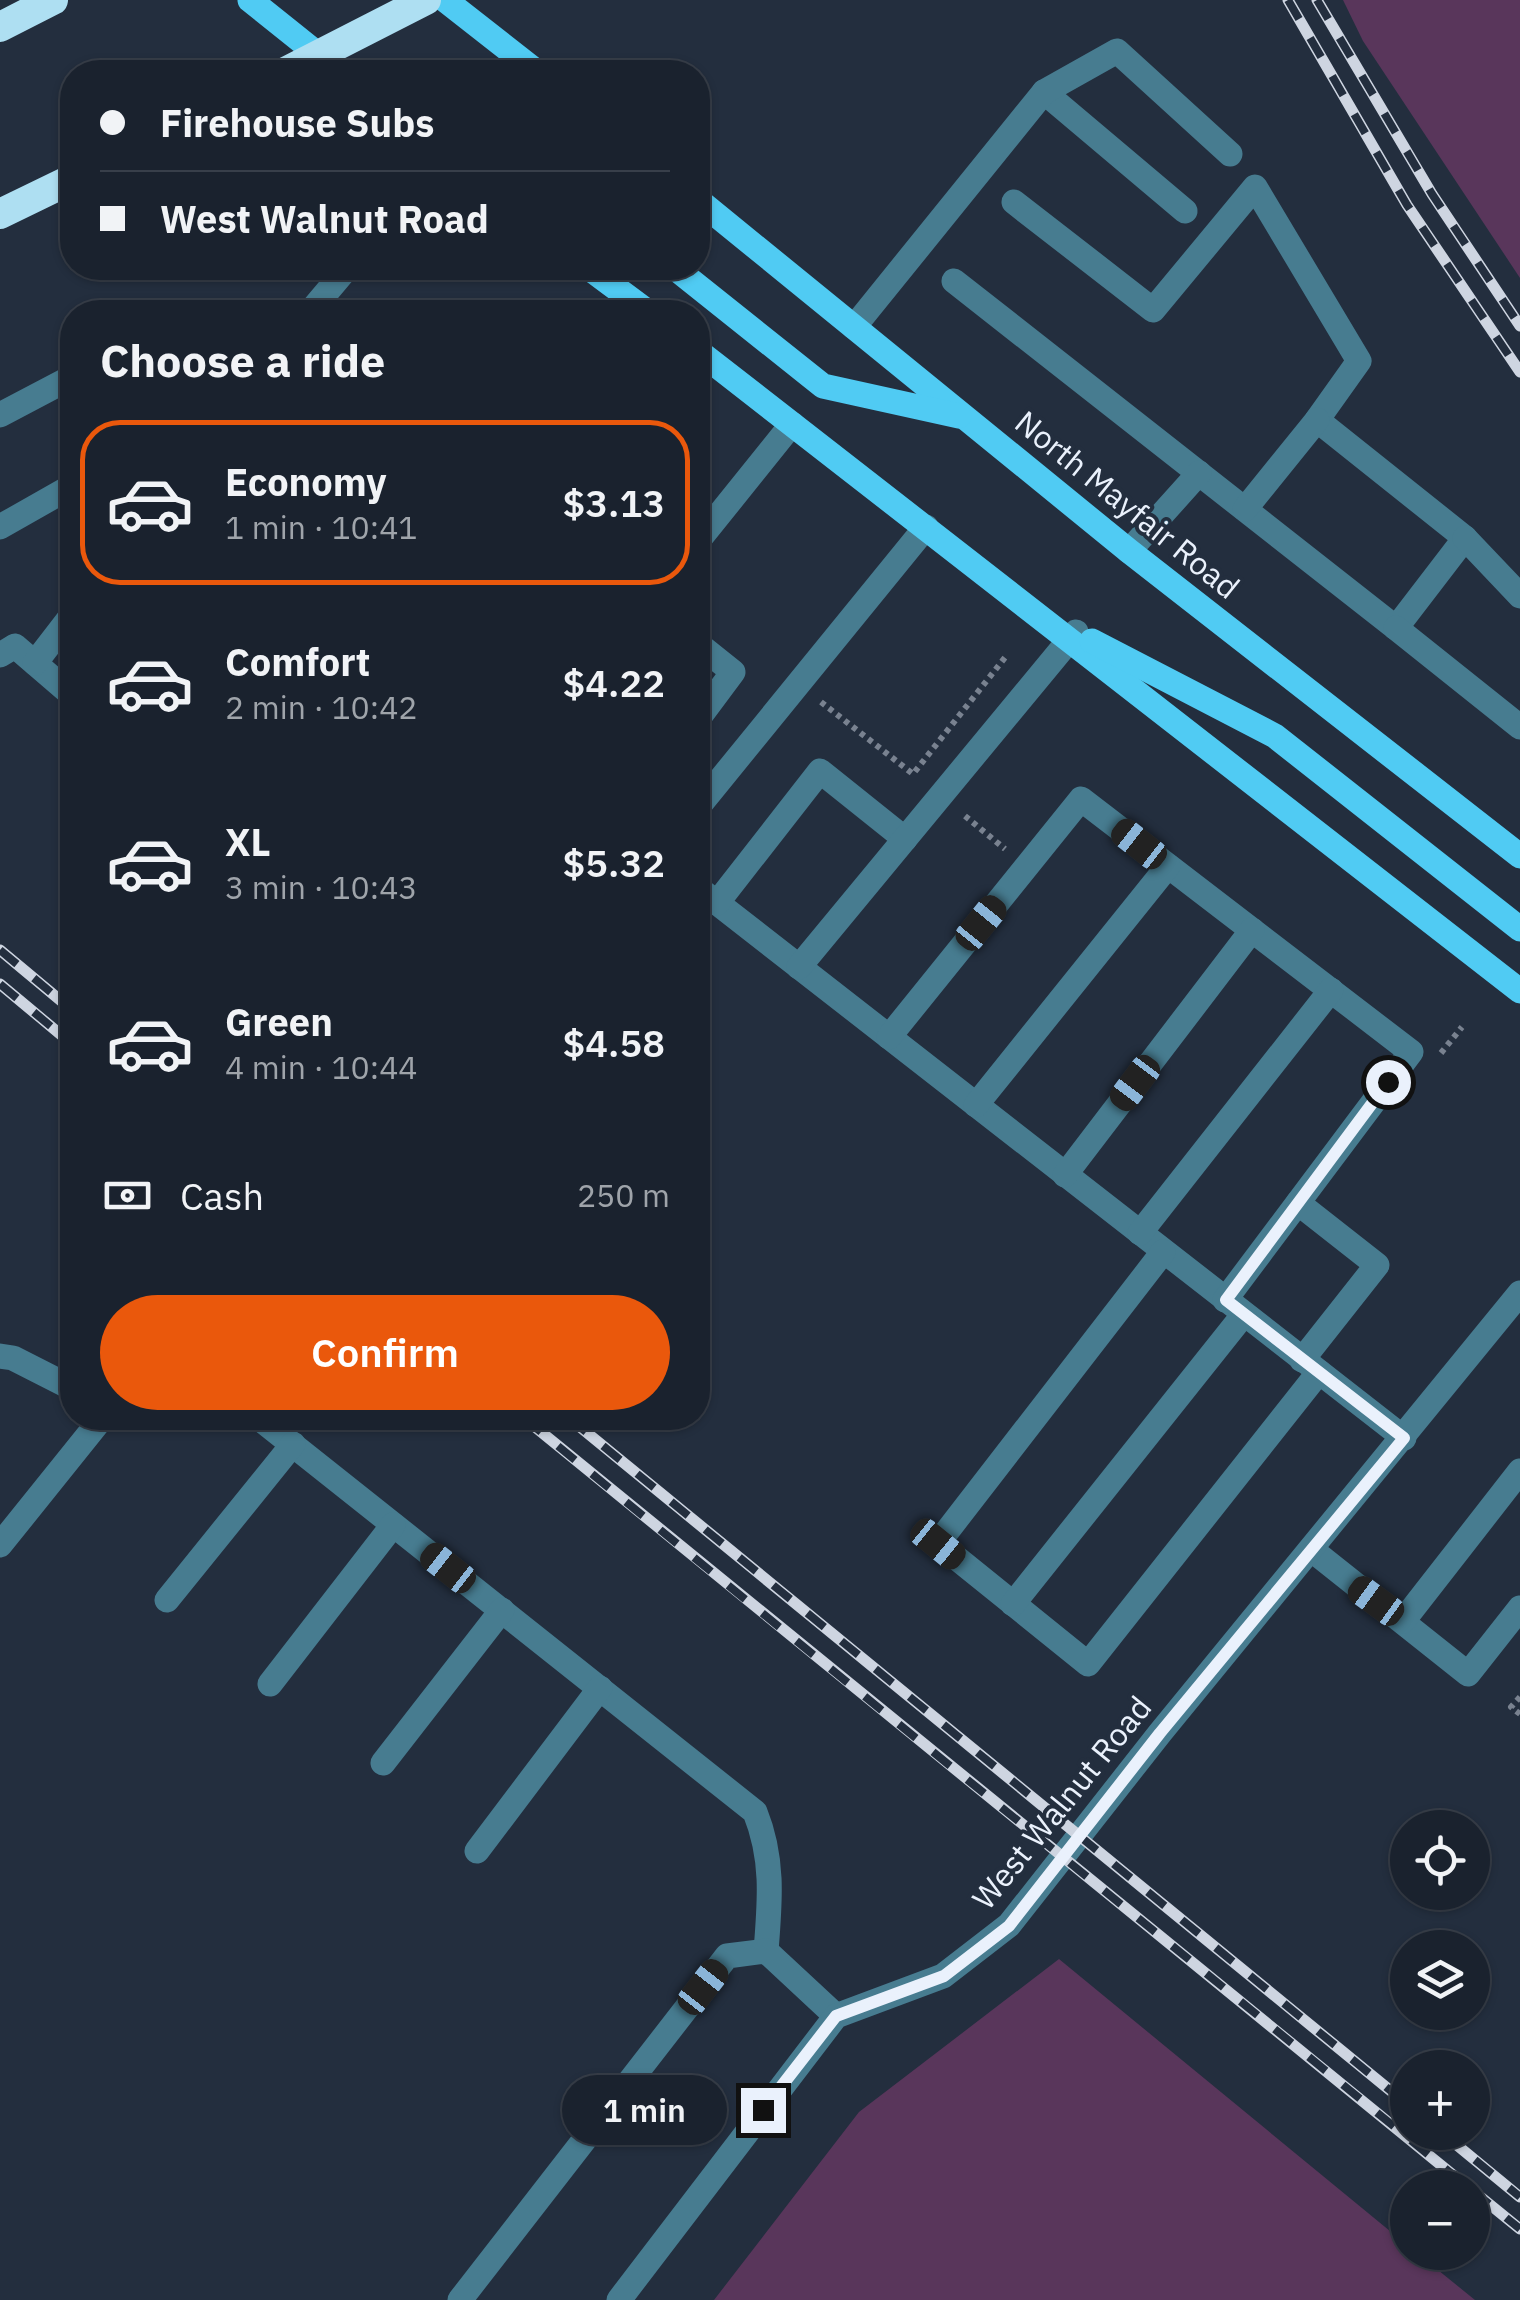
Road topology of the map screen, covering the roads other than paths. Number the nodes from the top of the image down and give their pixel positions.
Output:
1 (53, 0) edge
2 (250, 0) edge
3 (426, 0) edge
4 (445, 0) edge
5 (0, 27) edge
6 (308, 60) edge
7 (325, 60) edge
8 (522, 60) edge
9 (1044, 92) junction
10 (1230, 154) dead end
11 (60, 184) edge
12 (1014, 202) dead end
13 (710, 210) edge
14 (1184, 211) dead end
15 (0, 214) edge
16 (338, 280) edge
17 (605, 280) edge
18 (689, 280) edge
19 (954, 281) dead end
20 (320, 300) edge
21 (632, 300) edge
22 (854, 328) junction
23 (710, 360) edge
24 (60, 384) edge
25 (0, 415) edge
26 (964, 416) junction
27 (1316, 420) junction
28 (792, 424) junction
29 (1199, 474) junction
30 (60, 493) edge
31 (1245, 509) junction
32 (710, 526) edge
33 (0, 527) edge
34 (926, 527) junction
35 (1465, 538) junction
36 (1130, 551) junction
37 (1520, 596) edge
38 (1396, 628) junction
39 (60, 631) edge
40 (1074, 635) junction
41 (710, 654) edge
42 (0, 655) edge
43 (35, 663) junction
44 (60, 685) edge
45 (710, 702) edge
46 (1520, 728) edge
47 (710, 792) edge
48 (906, 839) junction
49 (1520, 856) edge
50 (1168, 866) junction
51 (710, 893) edge
52 (710, 898) edge
53 (1520, 929) edge
54 (1252, 930) junction
55 (799, 968) junction
56 (1331, 990) junction
57 (1520, 991) edge
58 (889, 1037) junction
59 (976, 1105) junction
60 (1065, 1175) junction
61 (1298, 1203) junction
62 (1140, 1233) junction
63 (1163, 1252) junction
64 (1520, 1293) edge
65 (1235, 1307) junction
66 (0, 1356) edge
67 (1310, 1366) junction
68 (60, 1382) edge
69 (92, 1430) edge
70 (274, 1430) edge
71 (1404, 1438) junction
72 (292, 1444) junction
73 (1520, 1471) edge
74 (393, 1524) junction
75 (0, 1545) edge
76 (1312, 1550) junction
77 (166, 1600) dead end
78 (1013, 1604) junction
79 (1520, 1608) edge
80 (502, 1610) junction
81 (1403, 1621) junction
82 (270, 1684) dead end
83 (600, 1688) junction
84 (383, 1762) dead end
85 (477, 1851) dead end
86 (766, 1950) junction
87 (836, 2016) junction
88 (460, 2300) edge
89 (619, 2300) edge

1 - 5 highway
2 - 7 main road
3 - 6 highway, bridge
4 - 8 main road
9 - 10 street
9 - 14 street
9 - 22 street
11 - 15 highway
12 - 27 street
13 - 22 main road, North Mayfair Road
16 - 20 street
17 - 21 main road
18 - 26 main road
19 - 29 street
22 - 26 main road, North Mayfair Road
23 - 28 main road
24 - 25 street
26 - 36 main road, North Mayfair Road
27 - 31 street
27 - 35 street
28 - 32 street
28 - 34 main road
29 - 31 street
29 - 36 street
30 - 33 street
31 - 38 street
34 - 40 main road
34 - 47 street
35 - 37 street
35 - 38 street
36 - 49 main road, North Mayfair Road
38 - 46 street
39 - 43 street
40 - 48 street
40 - 53 main road
40 - 57 main road
41 - 45 street
42 - 43 street
43 - 44 street
48 - 51 street
48 - 55 street
50 - 54 street
50 - 58 street
50 - 59 street
52 - 55 street
54 - 56 street
54 - 60 street
55 - 58 street
56 - 61 street
56 - 62 street
58 - 59 street
59 - 60 street
60 - 62 street
61 - 65 street
61 - 67 street
62 - 63 street
63 - 65 street
63 - 78 street
64 - 71 street, West Walnut Road
65 - 67 street
65 - 78 street
66 - 68 street
67 - 71 street
67 - 78 street
69 - 75 street
70 - 72 street
71 - 76 street, West Walnut Road
72 - 74 street
72 - 77 street
73 - 81 street
74 - 80 street
74 - 82 street
76 - 81 street
76 - 87 street, West Walnut Road
79 - 81 street
80 - 83 street
80 - 84 street
83 - 85 street
83 - 86 street
86 - 87 street
86 - 88 street
87 - 89 street

